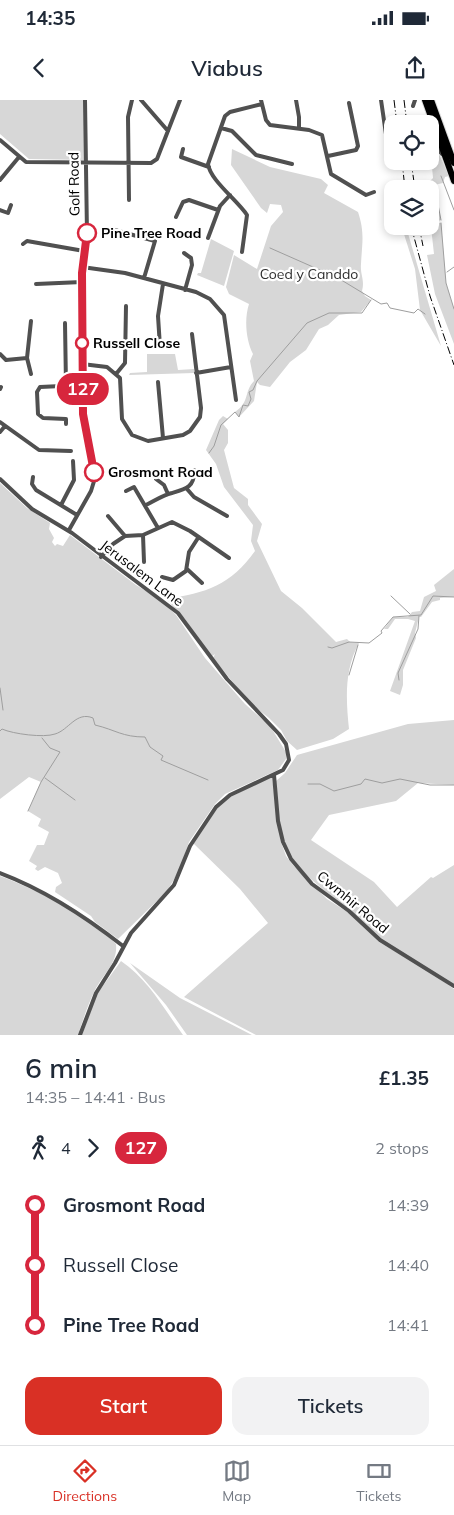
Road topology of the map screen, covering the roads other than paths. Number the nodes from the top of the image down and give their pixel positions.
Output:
1 (85, 100) edge
2 (132, 100) edge
3 (141, 100) edge
4 (180, 100) edge
5 (296, 100) edge
6 (381, 100) edge
7 (415, 100) edge
8 (425, 100) edge
9 (431, 100) edge
10 (262, 102) edge
11 (349, 103) dead end
12 (414, 106) dead end
13 (384, 120) edge
14 (221, 128) junction
15 (299, 129) junction
16 (168, 131) junction
17 (0, 140) edge
18 (183, 149) dead end
19 (439, 151) edge
20 (328, 156) junction
21 (18, 157) junction
22 (446, 160) junction
23 (85, 163) junction
24 (128, 163) junction
25 (454, 163) edge
26 (292, 164) dead end
27 (209, 167) junction
28 (0, 180) edge
29 (454, 181) edge
30 (374, 192) dead end
31 (230, 195) junction
32 (129, 200) dead end
33 (11, 205) dead end
34 (0, 210) edge
35 (218, 210) junction
36 (176, 216) dead end
37 (111, 229) dead end
38 (208, 238) dead end
39 (23, 244) dead end
40 (84, 250) junction
41 (242, 252) dead end
42 (184, 253) dead end
43 (82, 267) junction
44 (144, 278) junction
45 (82, 282) junction
46 (36, 284) dead end
47 (163, 284) junction
48 (185, 290) junction
49 (126, 306) dead end
50 (31, 321) dead end
51 (65, 323) dead end
52 (192, 334) dead end
53 (160, 347) dead end
54 (0, 354) edge
55 (27, 358) junction
56 (82, 364) junction
57 (231, 367) junction
58 (196, 373) junction
59 (31, 374) dead end
60 (116, 374) junction
61 (158, 382) dead end
62 (82, 385) junction
63 (66, 386) junction
64 (236, 400) dead end
65 (0, 422) edge
66 (66, 424) dead end
67 (5, 426) junction
68 (0, 432) edge
69 (163, 438) junction
70 (71, 451) dead end
71 (73, 462) dead end
72 (194, 470) dead end
73 (33, 477) dead end
74 (0, 479) edge
75 (156, 480) dead end
76 (187, 489) junction
77 (126, 492) dead end
78 (168, 494) junction
79 (61, 505) junction
80 (146, 505) junction
81 (77, 515) junction
82 (108, 516) dead end
83 (227, 516) dead end
84 (158, 528) junction
85 (69, 530) junction
86 (143, 535) junction
87 (125, 536) junction
88 (198, 538) junction
89 (101, 557) junction
90 (229, 558) dead end
91 (144, 562) dead end
92 (187, 568) junction
93 (162, 577) dead end
94 (202, 583) dead end
95 (274, 775) junction
96 (0, 873) edge
97 (123, 946) junction
98 (454, 986) edge
99 (80, 1035) edge

1 - 23 street, Golf Road
2 - 24 street
3 - 16 street
4 - 16 street
5 - 15 street
6 - 13 street
7 - 12 street
8 - 22 highway
9 - 25 highway
10 - 14 street
10 - 15 street
11 - 20 street
14 - 26 street
14 - 27 street
15 - 20 street
16 - 24 street
17 - 21 street
18 - 27 street
19 - 22 street
20 - 30 street
21 - 23 street
21 - 28 street
22 - 29 highway
23 - 24 street
23 - 40 street, Golf Road
24 - 32 street
27 - 31 street
31 - 35 street
31 - 41 street
33 - 34 street
35 - 36 street
35 - 38 street
37 - 44 street
39 - 40 street
40 - 43 street, Golf Road
42 - 48 street
43 - 44 street
43 - 45 street, Golf Road
44 - 47 street
45 - 46 street
45 - 56 street, Golf Road
47 - 48 street
47 - 53 street
48 - 57 street
49 - 60 street
50 - 55 street
51 - 63 street
52 - 58 street
54 - 55 street
55 - 59 street
56 - 60 street
56 - 62 street, Golf Road
57 - 58 street
57 - 64 street
58 - 69 street
60 - 69 street
61 - 69 street
62 - 63 street
62 - 81 street, Golf Road
63 - 66 street
65 - 67 street
67 - 68 street
67 - 70 street
71 - 79 street
72 - 76 street
73 - 79 street
74 - 85 street, Jerusalem Lane
75 - 78 street
76 - 78 street
76 - 83 street
77 - 80 street
78 - 80 street
79 - 81 street
80 - 84 street
81 - 85 street, Golf Road
82 - 87 street
84 - 86 street
84 - 88 street
85 - 89 street, Jerusalem Lane
86 - 87 street
86 - 91 street
87 - 89 street
88 - 90 street
88 - 92 street
89 - 95 street, Jerusalem Lane
92 - 93 street
92 - 94 street
95 - 97 street
95 - 98 street, Cwmhir Road
96 - 97 street
97 - 99 street

